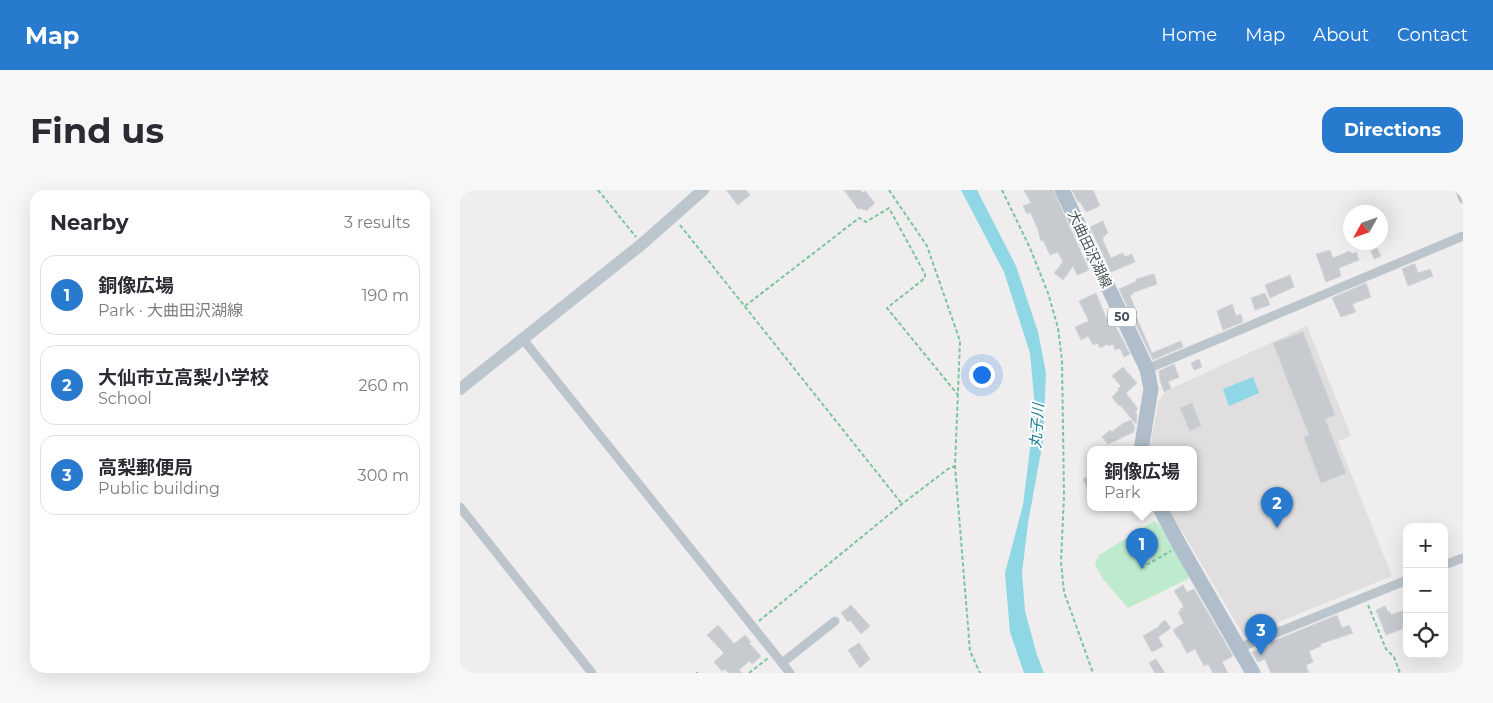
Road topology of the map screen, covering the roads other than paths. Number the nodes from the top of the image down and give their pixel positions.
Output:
1 (704, 190) edge
2 (1062, 190) edge
3 (1460, 190) edge
4 (1463, 199) edge
5 (1463, 236) edge
6 (522, 338) junction
7 (1146, 368) junction
8 (460, 389) edge
9 (1142, 446) edge
10 (460, 507) edge
11 (1162, 511) edge
12 (1463, 558) edge
13 (1448, 564) edge
14 (1403, 581) edge
15 (835, 621) dead end
16 (1239, 648) junction
17 (782, 663) junction
18 (592, 673) edge
19 (790, 673) edge
20 (1253, 673) edge

1 - 6 street
2 - 7 main road, 大曲田沢湖線 / 50
3 - 4 street
5 - 7 street
6 - 8 street
6 - 17 street
7 - 9 main road, 大曲田沢湖線 / 50
10 - 18 street
11 - 16 main road
12 - 13 street
14 - 16 street
15 - 17 street
16 - 20 main road
17 - 19 street

